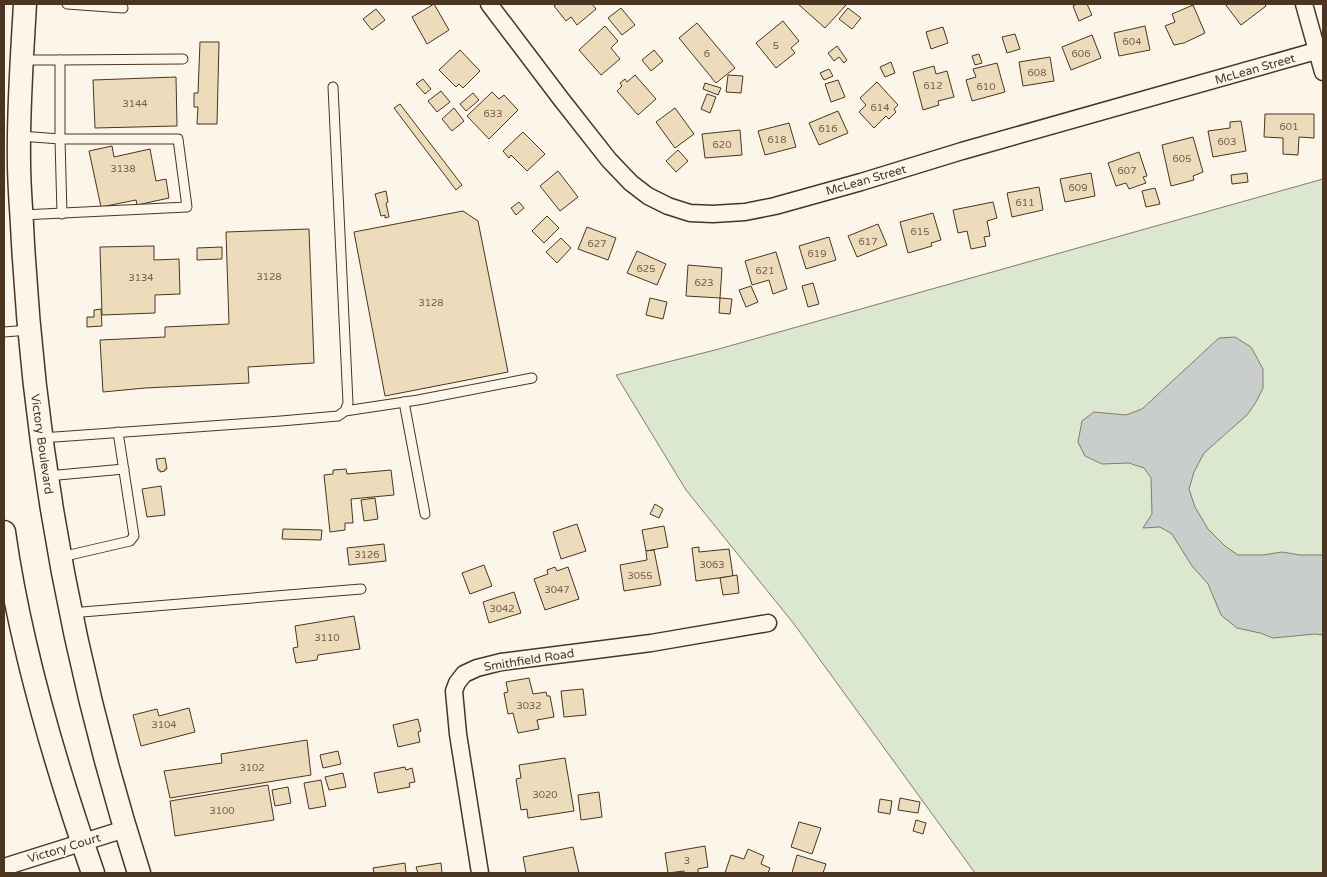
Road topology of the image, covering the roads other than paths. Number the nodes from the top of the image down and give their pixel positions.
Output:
1 (25, 4) edge
2 (67, 4) edge
3 (489, 4) edge
4 (1304, 4) edge
5 (123, 8) dead end
6 (1320, 50) edge
7 (183, 59) dead end
8 (22, 60) junction
9 (60, 60) junction
10 (1323, 72) edge
11 (333, 87) dead end
12 (19, 136) junction
13 (60, 138) junction
14 (62, 214) junction
15 (22, 215) junction
16 (29, 330) junction
17 (4, 332) edge
18 (532, 378) dead end
19 (404, 402) junction
20 (345, 411) junction
21 (118, 432) junction
22 (41, 438) junction
23 (124, 469) junction
24 (46, 476) junction
25 (425, 514) dead end
26 (4, 532) edge
27 (60, 557) junction
28 (8, 579) edge
29 (361, 589) dead end
30 (70, 613) junction
31 (768, 624) dead end
32 (124, 829) junction
33 (82, 842) junction
34 (4, 867) edge
35 (93, 873) edge
36 (139, 873) edge
37 (480, 873) edge

1 - 8 main road, Victory Boulevard
2 - 5 lane
3 - 6 street, McLean Street
4 - 6 street
6 - 10 street
7 - 9 lane
8 - 9 lane
8 - 12 main road, Victory Boulevard
9 - 13 lane
11 - 20 lane
12 - 13 lane
12 - 15 main road, Victory Boulevard
13 - 14 lane
13 - 14 lane
14 - 15 lane
15 - 16 main road, Victory Boulevard
16 - 17 lane
16 - 22 main road, Victory Boulevard
18 - 19 lane
19 - 20 lane
19 - 25 lane
20 - 21 lane
21 - 22 lane
21 - 23 lane
22 - 24 main road, Victory Boulevard
23 - 24 lane
23 - 27 lane
24 - 27 main road, Victory Boulevard
26 - 28 main road
27 - 30 main road, Victory Boulevard
28 - 33 main road
29 - 30 lane
30 - 32 main road, Victory Boulevard
31 - 37 street, Smithfield Road
32 - 33 street, Victory Court
32 - 36 main road, Victory Boulevard
33 - 34 street, Victory Court
33 - 35 main road

